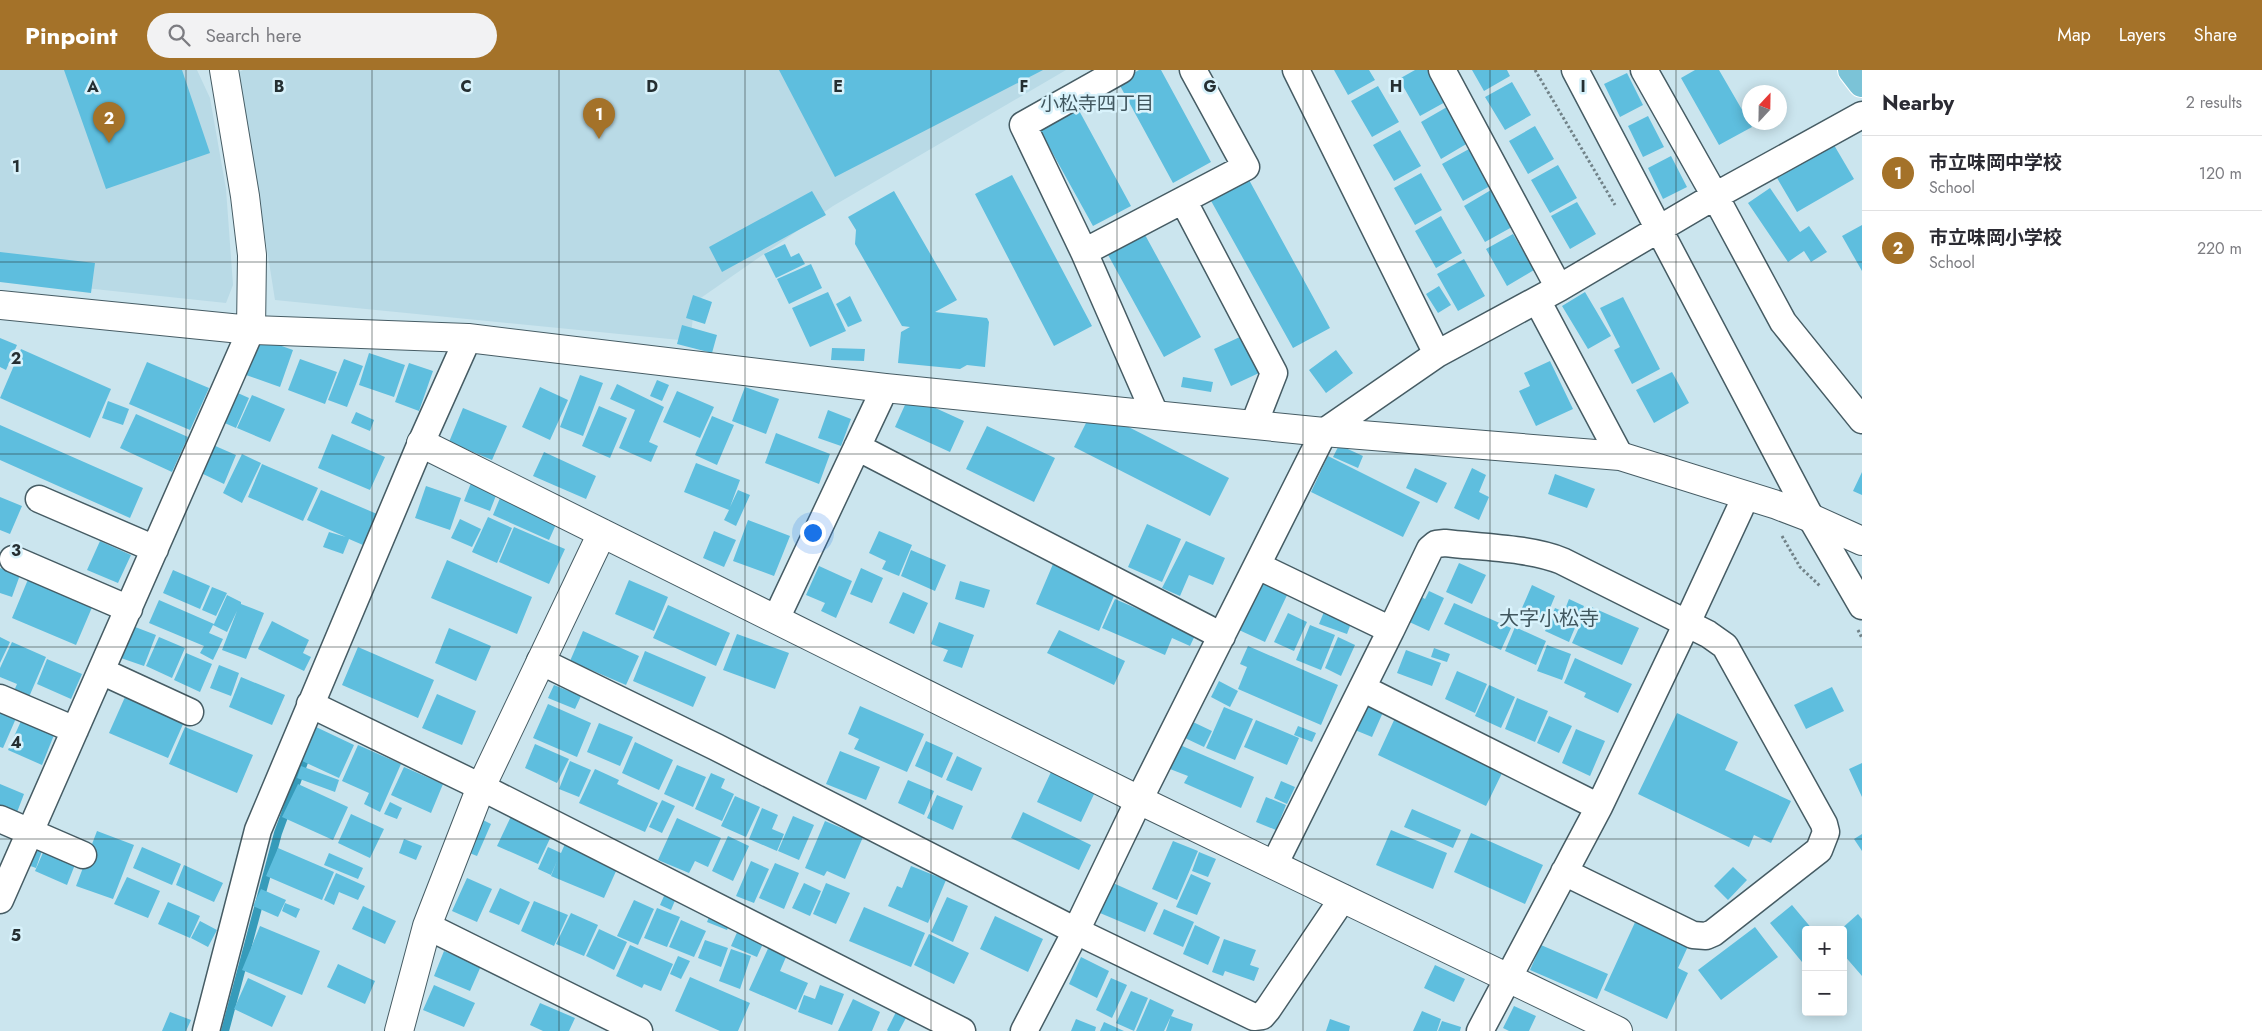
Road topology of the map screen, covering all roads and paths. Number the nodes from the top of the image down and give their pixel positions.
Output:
1 (224, 70) edge
2 (1121, 70) edge
3 (1193, 70) edge
4 (1296, 70) edge
5 (1442, 70) edge
6 (1576, 70) edge
7 (1644, 70) edge
8 (1852, 70) edge
9 (1862, 83) edge
10 (1862, 116) edge
11 (1715, 196) junction
12 (1183, 200) junction
13 (1660, 229) junction
14 (1084, 252) junction
15 (1548, 294) junction
16 (0, 305) edge
17 (251, 330) junction
18 (468, 338) junction
19 (1437, 354) junction
20 (885, 388) junction
21 (1155, 414) junction
22 (1862, 420) edge
23 (1254, 424) junction
24 (1324, 432) junction
25 (421, 443) junction
26 (857, 447) junction
27 (1620, 456) junction
28 (1746, 496) junction
29 (39, 499) dead end
30 (1812, 518) junction
31 (602, 533) junction
32 (1862, 541) edge
33 (155, 549) junction
34 (13, 559) dead end
35 (1258, 566) junction
36 (1862, 606) edge
37 (128, 609) junction
38 (776, 619) junction
39 (1687, 623) junction
40 (1391, 630) junction
41 (1222, 636) junction
42 (540, 661) junction
43 (101, 671) junction
44 (1362, 688) junction
45 (0, 698) edge
46 (310, 704) junction
47 (190, 712) dead end
48 (75, 730) junction
49 (481, 786) junction
50 (1138, 800) junction
51 (1598, 807) junction
52 (0, 819) edge
53 (30, 832) junction
54 (83, 855) dead end
55 (1274, 866) junction
56 (1564, 872) junction
57 (1343, 898) junction
58 (0, 900) edge
59 (426, 926) junction
60 (1076, 931) junction
61 (1508, 978) junction
62 (206, 1031) edge
63 (399, 1031) edge
64 (639, 1031) edge
65 (962, 1031) edge
66 (1024, 1031) edge
67 (1480, 1031) edge
68 (1618, 1031) edge

1 - 17 street
2 - 14 street
3 - 12 street
4 - 19 street
5 - 15 street
6 - 13 street
7 - 11 street
8 - 9 main road
10 - 11 street
11 - 13 street
11 - 22 street
12 - 14 street
12 - 23 street
13 - 15 street
13 - 30 street
14 - 21 street
15 - 19 street
15 - 27 street
16 - 17 street
17 - 18 street
17 - 33 street
18 - 20 street
18 - 25 street
19 - 24 street
20 - 21 street
20 - 26 street
21 - 23 street
23 - 24 street
24 - 27 street
24 - 35 street
25 - 31 street
25 - 46 street
26 - 38 street
26 - 41 street
27 - 28 street
28 - 30 street
28 - 39 street
29 - 33 street
30 - 32 street
30 - 36 street
31 - 38 street
31 - 42 street
33 - 37 street
34 - 37 street
35 - 40 street
35 - 41 street
37 - 43 street
38 - 50 street
39 - 40 street
39 - 51 street
39 - 56 street
40 - 44 street
41 - 50 street
42 - 49 street
42 - 60 street
43 - 47 street
43 - 48 street
44 - 51 street
44 - 55 street
45 - 48 street
46 - 49 street
46 - 62 street
48 - 53 street
49 - 59 street
49 - 65 street
50 - 55 street
50 - 60 street
51 - 56 street
52 - 53 street
53 - 54 street
53 - 58 street
55 - 57 street
56 - 61 street
57 - 60 street
57 - 61 street
59 - 63 street
59 - 64 street
60 - 66 street
61 - 67 street
61 - 68 street

